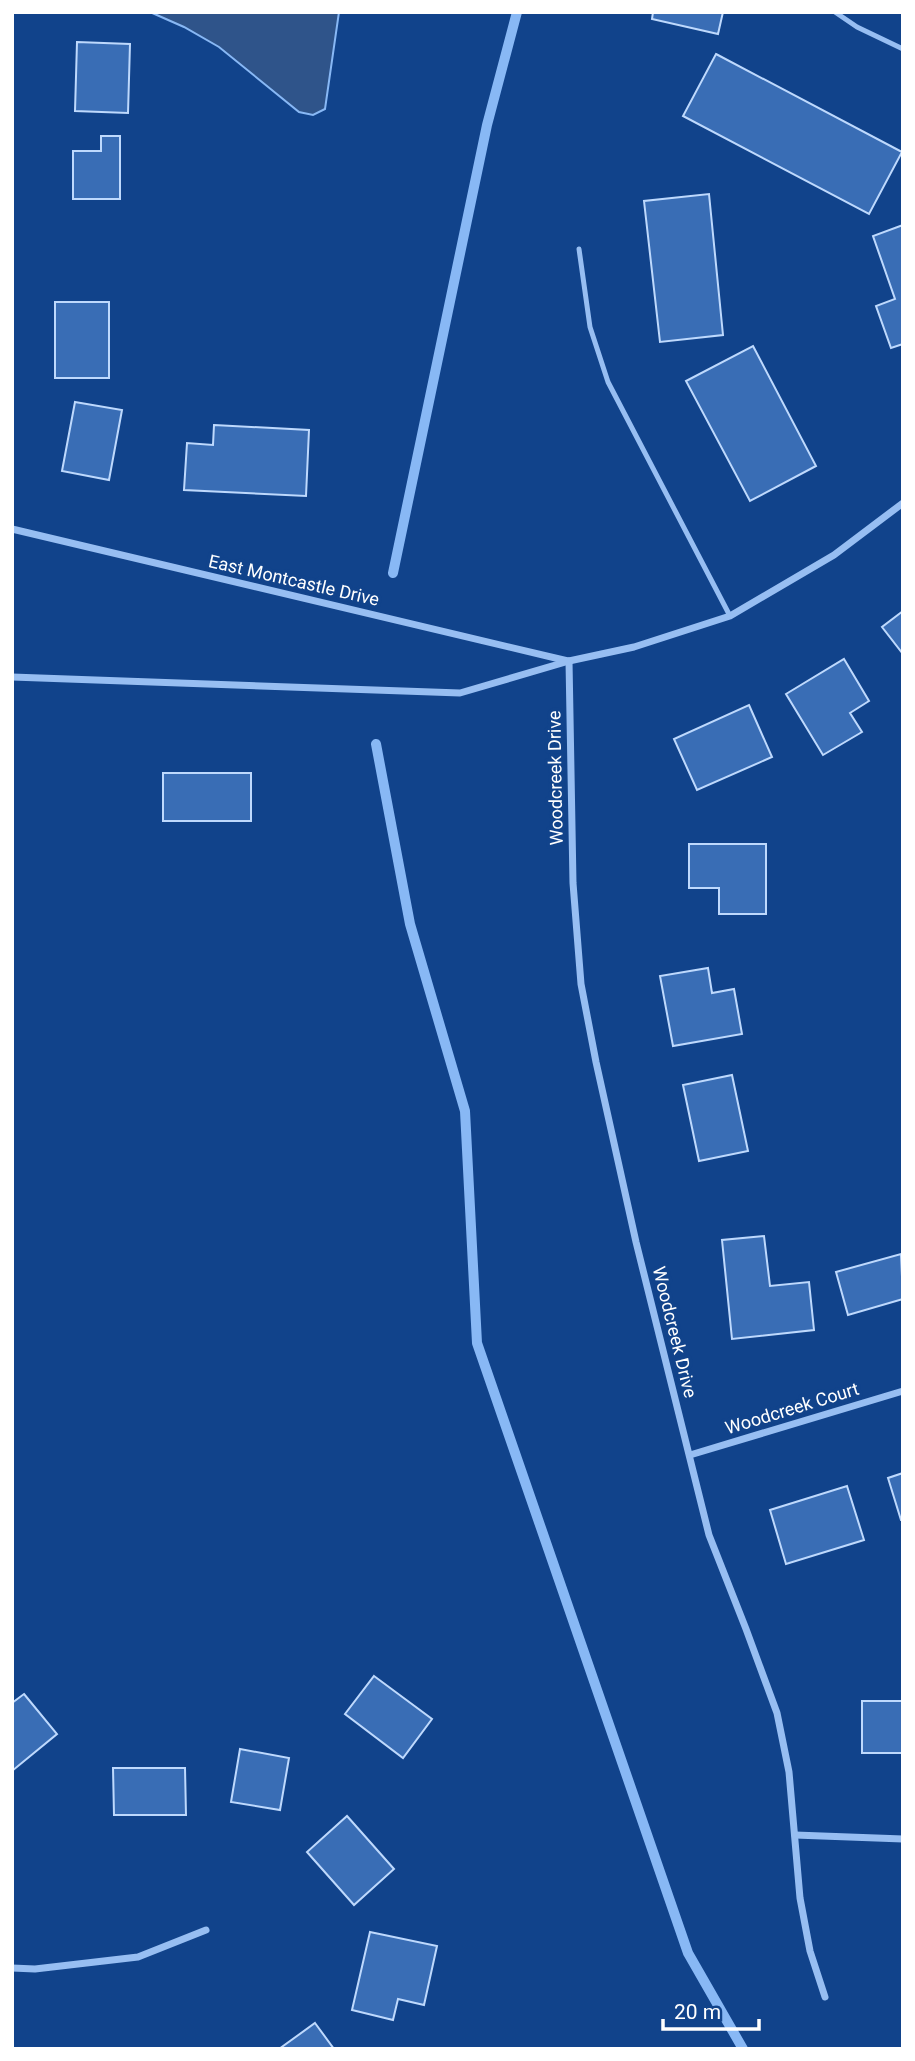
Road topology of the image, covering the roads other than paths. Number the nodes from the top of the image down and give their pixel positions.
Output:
1 (835, 12) edge
2 (903, 49) edge
3 (579, 249) dead end
4 (903, 503) edge
5 (12, 529) edge
6 (730, 616) junction
7 (569, 661) junction
8 (12, 677) edge
9 (903, 1391) edge
10 (690, 1455) junction
11 (795, 1835) junction
12 (903, 1839) edge
13 (206, 1930) dead end
14 (12, 1968) edge
15 (825, 1997) dead end

1 - 2 lane
3 - 6 lane
4 - 6 street, East Montcastle Drive
5 - 7 street, East Montcastle Drive
6 - 7 street, East Montcastle Drive
7 - 8 street, East Montcastle Drive
7 - 10 street, Woodcreek Drive
9 - 10 street, Woodcreek Court
10 - 11 street, Woodcreek Drive
11 - 12 street
11 - 15 street, Woodcreek Drive
13 - 14 street

